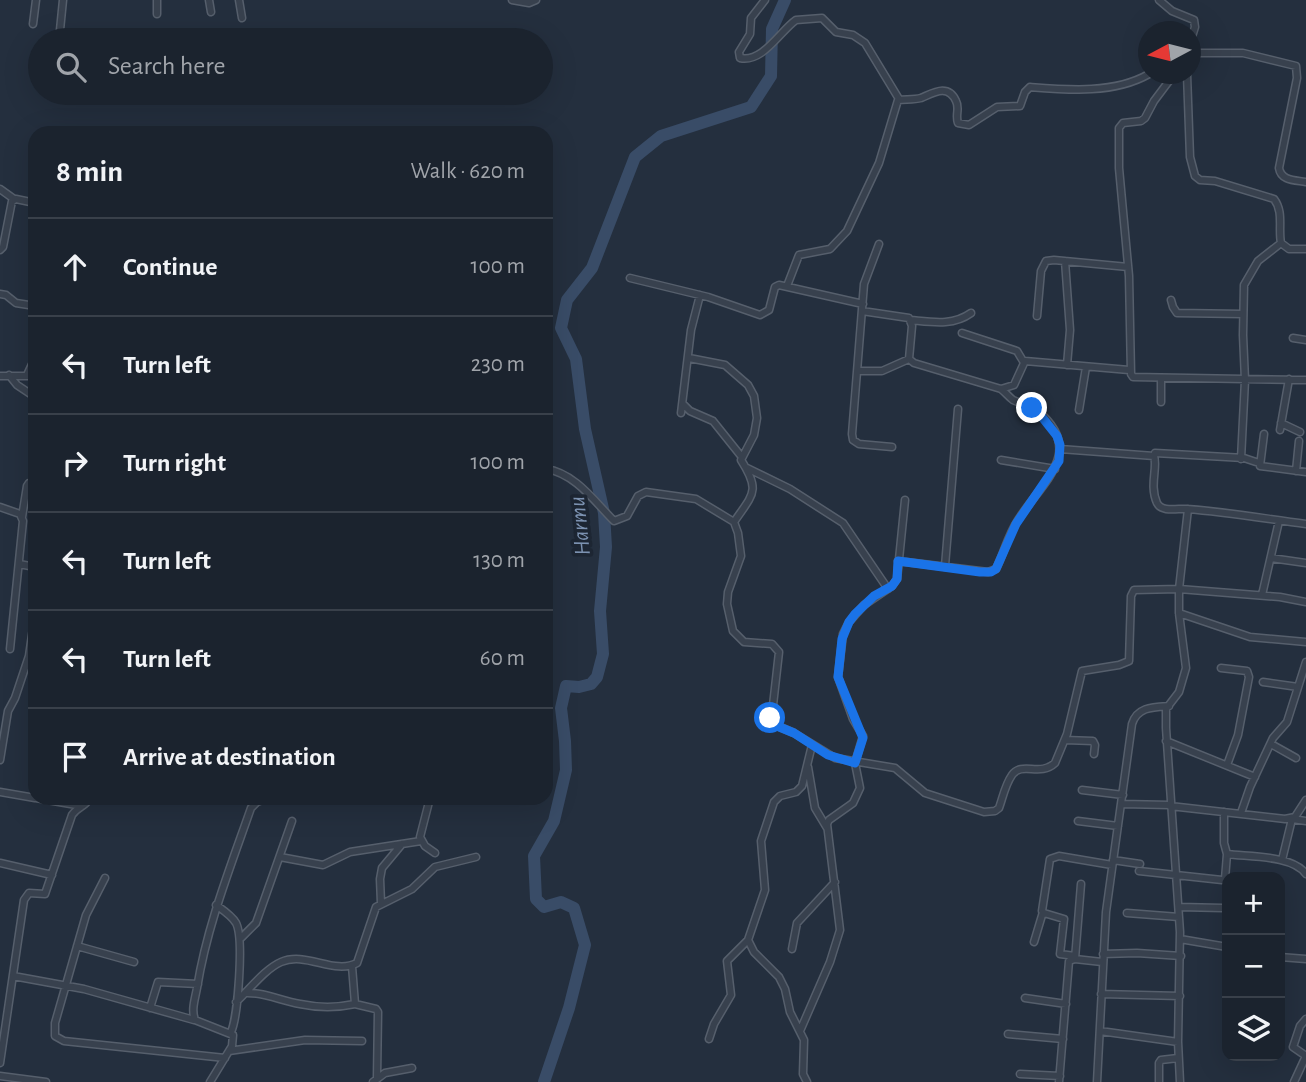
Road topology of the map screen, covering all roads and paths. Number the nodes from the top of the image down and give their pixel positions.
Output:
1 (36, 0) edge
2 (63, 0) edge
3 (157, 0) edge
4 (209, 0) edge
5 (239, 0) edge
6 (512, 0) edge
7 (537, 0) edge
8 (765, 0) edge
9 (1161, 0) edge
10 (211, 12) dead end
11 (157, 15) dead end
12 (242, 18) dead end
13 (1194, 21) edge
14 (33, 24) dead end
15 (60, 28) edge
16 (1201, 53) edge
17 (1297, 73) junction
18 (1138, 78) edge
19 (1306, 79) edge
20 (1167, 84) edge
21 (1187, 84) edge
22 (899, 99) junction
23 (1306, 182) edge
24 (0, 189) edge
25 (14, 199) junction
26 (28, 202) edge
27 (1281, 243) junction
28 (879, 244) dead end
29 (1306, 249) edge
30 (0, 250) edge
31 (1065, 261) junction
32 (1128, 267) junction
33 (630, 278) dead end
34 (787, 286) junction
35 (0, 294) edge
36 (700, 295) junction
37 (1171, 299) dead end
38 (28, 305) edge
39 (863, 307) junction
40 (971, 313) dead end
41 (1243, 314) junction
42 (1037, 316) dead end
43 (911, 320) junction
44 (962, 332) dead end
45 (1293, 338) dead end
46 (1306, 340) edge
47 (689, 358) junction
48 (909, 359) junction
49 (1023, 362) junction
50 (1067, 365) junction
51 (1087, 366) junction
52 (1129, 370) junction
53 (858, 371) junction
54 (9, 375) junction
55 (27, 375) edge
56 (0, 376) edge
57 (1161, 378) junction
58 (1289, 379) junction
59 (1245, 380) junction
60 (1306, 380) edge
61 (1001, 389) junction
62 (28, 392) edge
63 (1161, 402) dead end
64 (683, 404) junction
65 (958, 409) dead end
66 (1079, 410) dead end
67 (681, 413) dead end
68 (1300, 432) dead end
69 (1264, 434) dead end
70 (1299, 440) dead end
71 (892, 447) dead end
72 (1060, 449) junction
73 (1155, 453) dead end
74 (741, 456) junction
75 (1241, 458) junction
76 (1001, 460) dead end
77 (1259, 463) junction
78 (747, 468) junction
79 (1055, 469) junction
80 (553, 471) edge
81 (1296, 471) junction
82 (1306, 472) edge
83 (28, 484) edge
84 (905, 500) dead end
85 (0, 508) edge
86 (1188, 509) junction
87 (22, 517) junction
88 (1279, 521) junction
89 (734, 522) junction
90 (1306, 524) edge
91 (1271, 558) junction
92 (898, 561) junction
93 (1306, 563) edge
94 (19, 564) junction
95 (28, 566) edge
96 (944, 566) junction
97 (888, 589) junction
98 (1180, 589) junction
99 (1262, 595) junction
100 (1306, 602) edge
101 (1179, 613) junction
102 (1306, 642) edge
103 (10, 649) dead end
104 (1306, 662) edge
105 (28, 663) edge
106 (1221, 668) dead end
107 (1305, 670) edge
108 (1263, 682) dead end
109 (1298, 687) junction
110 (1169, 706) junction
111 (1065, 740) junction
112 (1166, 741) junction
113 (1271, 744) junction
114 (812, 745) junction
115 (1094, 754) dead end
116 (1296, 758) dead end
117 (0, 760) edge
118 (807, 761) junction
119 (855, 763) junction
120 (1227, 765) junction
121 (1255, 777) junction
122 (1082, 790) dead end
123 (0, 792) edge
124 (1123, 795) junction
125 (28, 796) edge
126 (1306, 800) edge
127 (1122, 804) junction
128 (79, 805) edge
129 (254, 805) edge
130 (428, 805) edge
131 (85, 806) joint
132 (1170, 806) junction
133 (1224, 812) junction
134 (1241, 813) junction
135 (1292, 818) junction
136 (292, 821) dead end
137 (1078, 821) dead end
138 (1306, 821) edge
139 (1118, 826) junction
140 (827, 828) junction
141 (421, 841) junction
142 (402, 844) junction
143 (435, 853) dead end
144 (1227, 854) junction
145 (280, 857) junction
146 (476, 857) dead end
147 (1282, 860) junction
148 (0, 863) edge
149 (1113, 863) junction
150 (1306, 874) edge
151 (52, 875) junction
152 (1177, 876) junction
153 (105, 878) dead end
154 (835, 882) junction
155 (1081, 884) dead end
156 (381, 903) junction
157 (216, 905) junction
158 (1178, 906) junction
159 (1222, 908) edge
160 (1043, 912) junction
161 (1127, 913) dead end
162 (1179, 917) junction
163 (240, 939) junction
164 (1180, 939) junction
165 (748, 940) junction
166 (1034, 942) dead end
167 (78, 946) junction
168 (1222, 946) edge
169 (792, 949) dead end
170 (1181, 956) junction
171 (1285, 957) edge
172 (1075, 958) junction
173 (1103, 958) junction
174 (1306, 959) edge
175 (134, 962) dead end
176 (352, 966) junction
177 (13, 976) junction
178 (198, 984) junction
179 (67, 986) junction
180 (245, 993) junction
181 (1101, 994) junction
182 (1180, 996) junction
183 (1025, 998) dead end
184 (236, 1002) junction
185 (355, 1003) junction
186 (1066, 1004) junction
187 (150, 1008) junction
188 (1306, 1019) edge
189 (195, 1020) junction
190 (800, 1031) junction
191 (1100, 1031) junction
192 (231, 1032) junction
193 (1008, 1034) dead end
194 (709, 1039) dead end
195 (1063, 1039) junction
196 (362, 1041) dead end
197 (1178, 1042) junction
198 (227, 1055) junction
199 (1306, 1056) edge
200 (1178, 1058) junction
201 (0, 1063) edge
202 (412, 1068) dead end
203 (1020, 1074) dead end
204 (0, 1076) edge
205 (1060, 1079) edge
206 (375, 1080) edge
207 (46, 1082) edge
208 (210, 1082) edge
209 (807, 1082) edge
210 (1097, 1082) edge
211 (1159, 1082) edge
212 (1180, 1082) edge
213 (1294, 1082) edge

1 - 14 street
2 - 15 street
3 - 11 street
4 - 10 street
5 - 12 street
6 - 7 street
8 - 22 street
9 - 13 street
16 - 17 street
17 - 19 street
17 - 23 street
18 - 22 street
20 - 32 street
21 - 27 street
22 - 34 street
24 - 25 street
25 - 26 street
25 - 30 street
27 - 29 street
27 - 41 street
28 - 39 street
31 - 32 street
31 - 42 street
31 - 50 street
32 - 52 street
33 - 36 street
34 - 36 street
34 - 39 street
35 - 38 street
36 - 47 street
37 - 41 street
39 - 43 street
39 - 53 street
40 - 43 street
41 - 59 street
43 - 48 street
44 - 49 street
45 - 46 street
47 - 64 street
47 - 74 street
48 - 53 street
48 - 61 street
49 - 50 street
49 - 61 street
50 - 51 street
51 - 52 street
51 - 66 street
52 - 57 street
53 - 71 street
54 - 55 street
54 - 56 street
54 - 62 street
57 - 59 street
57 - 63 street
58 - 59 street
58 - 60 street
58 - 68 street
59 - 75 street
61 - 72 street
64 - 67 street
64 - 74 street
65 - 96 street
69 - 77 street
70 - 81 street
72 - 79 street
72 - 86 street
73 - 75 street
74 - 78 street
75 - 77 street
76 - 79 street
77 - 81 street
78 - 89 street
78 - 97 street
79 - 96 street
80 - 89 street
81 - 82 street
83 - 87 street
84 - 92 street
85 - 87 street
86 - 88 street
86 - 98 street
87 - 94 street
88 - 90 street
88 - 91 street
89 - 114 street
91 - 93 street
91 - 99 street
92 - 96 street
92 - 97 street
94 - 95 street
94 - 103 street
97 - 119 street
98 - 99 street
98 - 101 street
98 - 111 street
99 - 100 street
101 - 102 street
101 - 110 street
104 - 107 street
105 - 117 street
106 - 120 street
107 - 109 street
108 - 109 street
109 - 113 street
110 - 112 street
110 - 124 street
111 - 115 street
111 - 119 street
112 - 120 street
112 - 132 street
113 - 116 street
113 - 121 street
114 - 118 street
114 - 119 street
118 - 140 street
118 - 165 street
119 - 140 street
120 - 121 street
121 - 134 street
122 - 124 street
123 - 125 street
124 - 127 street
126 - 135 street
127 - 132 street
127 - 139 street
128 - 131 street
129 - 157 street
130 - 141 street
131 - 151 street
132 - 133 street
132 - 152 street
133 - 134 street
133 - 144 street
134 - 135 street
135 - 138 street
135 - 147 street
136 - 145 street
137 - 139 street
139 - 149 street
140 - 154 street
141 - 142 street
141 - 143 street
142 - 145 street
142 - 156 street
144 - 147 street
144 - 152 street
145 - 163 street
146 - 156 street
147 - 150 street
148 - 151 street
149 - 152 street
149 - 160 street
149 - 173 street
151 - 177 street
152 - 158 street
153 - 167 street
154 - 169 street
154 - 190 street
155 - 172 street
156 - 176 street
157 - 163 street
157 - 178 street
158 - 159 street
158 - 162 street
160 - 166 street
160 - 172 street
161 - 162 street
162 - 164 street
163 - 184 street
164 - 168 street
164 - 170 street
165 - 190 street
165 - 194 street
167 - 175 street
167 - 179 street
170 - 173 street
170 - 182 street
171 - 174 street
172 - 173 street
172 - 186 street
173 - 181 street
176 - 180 street
176 - 185 street
177 - 179 street
177 - 201 street
178 - 187 street
178 - 189 street
179 - 187 street
179 - 198 street
180 - 184 street
180 - 185 street
181 - 182 street
181 - 191 street
182 - 197 street
183 - 186 street
184 - 192 street
185 - 206 street
186 - 195 street
187 - 189 street
188 - 199 street
189 - 192 street
190 - 209 street
191 - 197 street
191 - 210 street
192 - 198 street
193 - 195 street
195 - 205 street
196 - 198 street
197 - 200 street
198 - 208 street
199 - 213 street
200 - 211 street
200 - 212 street
202 - 206 street
203 - 205 street
204 - 207 street

